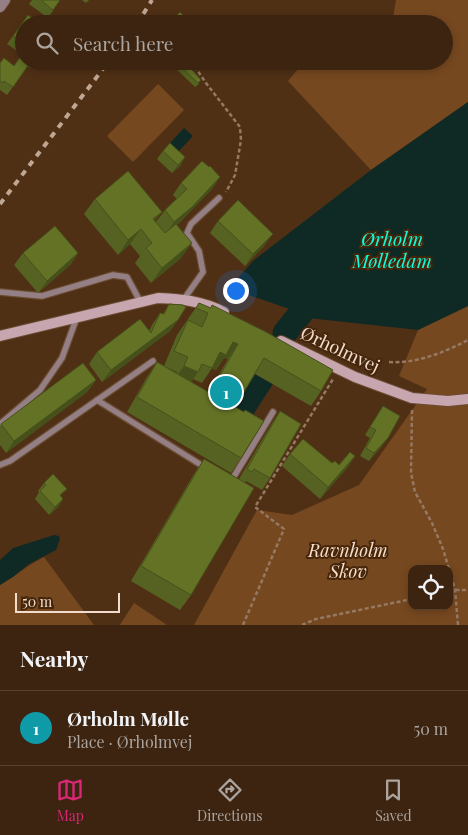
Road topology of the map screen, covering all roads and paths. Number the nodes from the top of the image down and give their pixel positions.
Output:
1 (5, 0) edge
2 (0, 7) edge
3 (197, 70) edge
4 (219, 198) joint
5 (0, 292) edge
6 (184, 299) junction
7 (141, 303) junction
8 (77, 317) junction
9 (236, 319) edge
10 (0, 336) edge
11 (270, 336) edge
12 (468, 340) edge
13 (153, 361) dead end
14 (389, 362) dead end
15 (338, 370) junction
16 (412, 398) junction
17 (468, 399) edge
18 (96, 400) junction
19 (273, 412) dead end
20 (0, 424) edge
21 (0, 465) edge
22 (213, 472) edge
23 (222, 478) edge
24 (448, 565) edge
25 (453, 582) edge
26 (455, 589) junction
27 (468, 590) edge
28 (408, 599) edge
29 (243, 625) edge
30 (302, 625) edge
31 (458, 625) edge

1 - 2 street
3 - 4 path
4 - 6 lane
5 - 7 lane
6 - 7 street
6 - 9 street
7 - 8 street
8 - 10 street
8 - 20 lane
11 - 15 street, Ørholmvej
12 - 14 path
13 - 18 lane
15 - 16 street, Ørholmvej
15 - 29 path
16 - 17 street, Ørholmvej
16 - 24 path
18 - 21 lane
18 - 22 lane
19 - 23 lane
25 - 26 path
26 - 27 path
26 - 31 path
28 - 30 path

